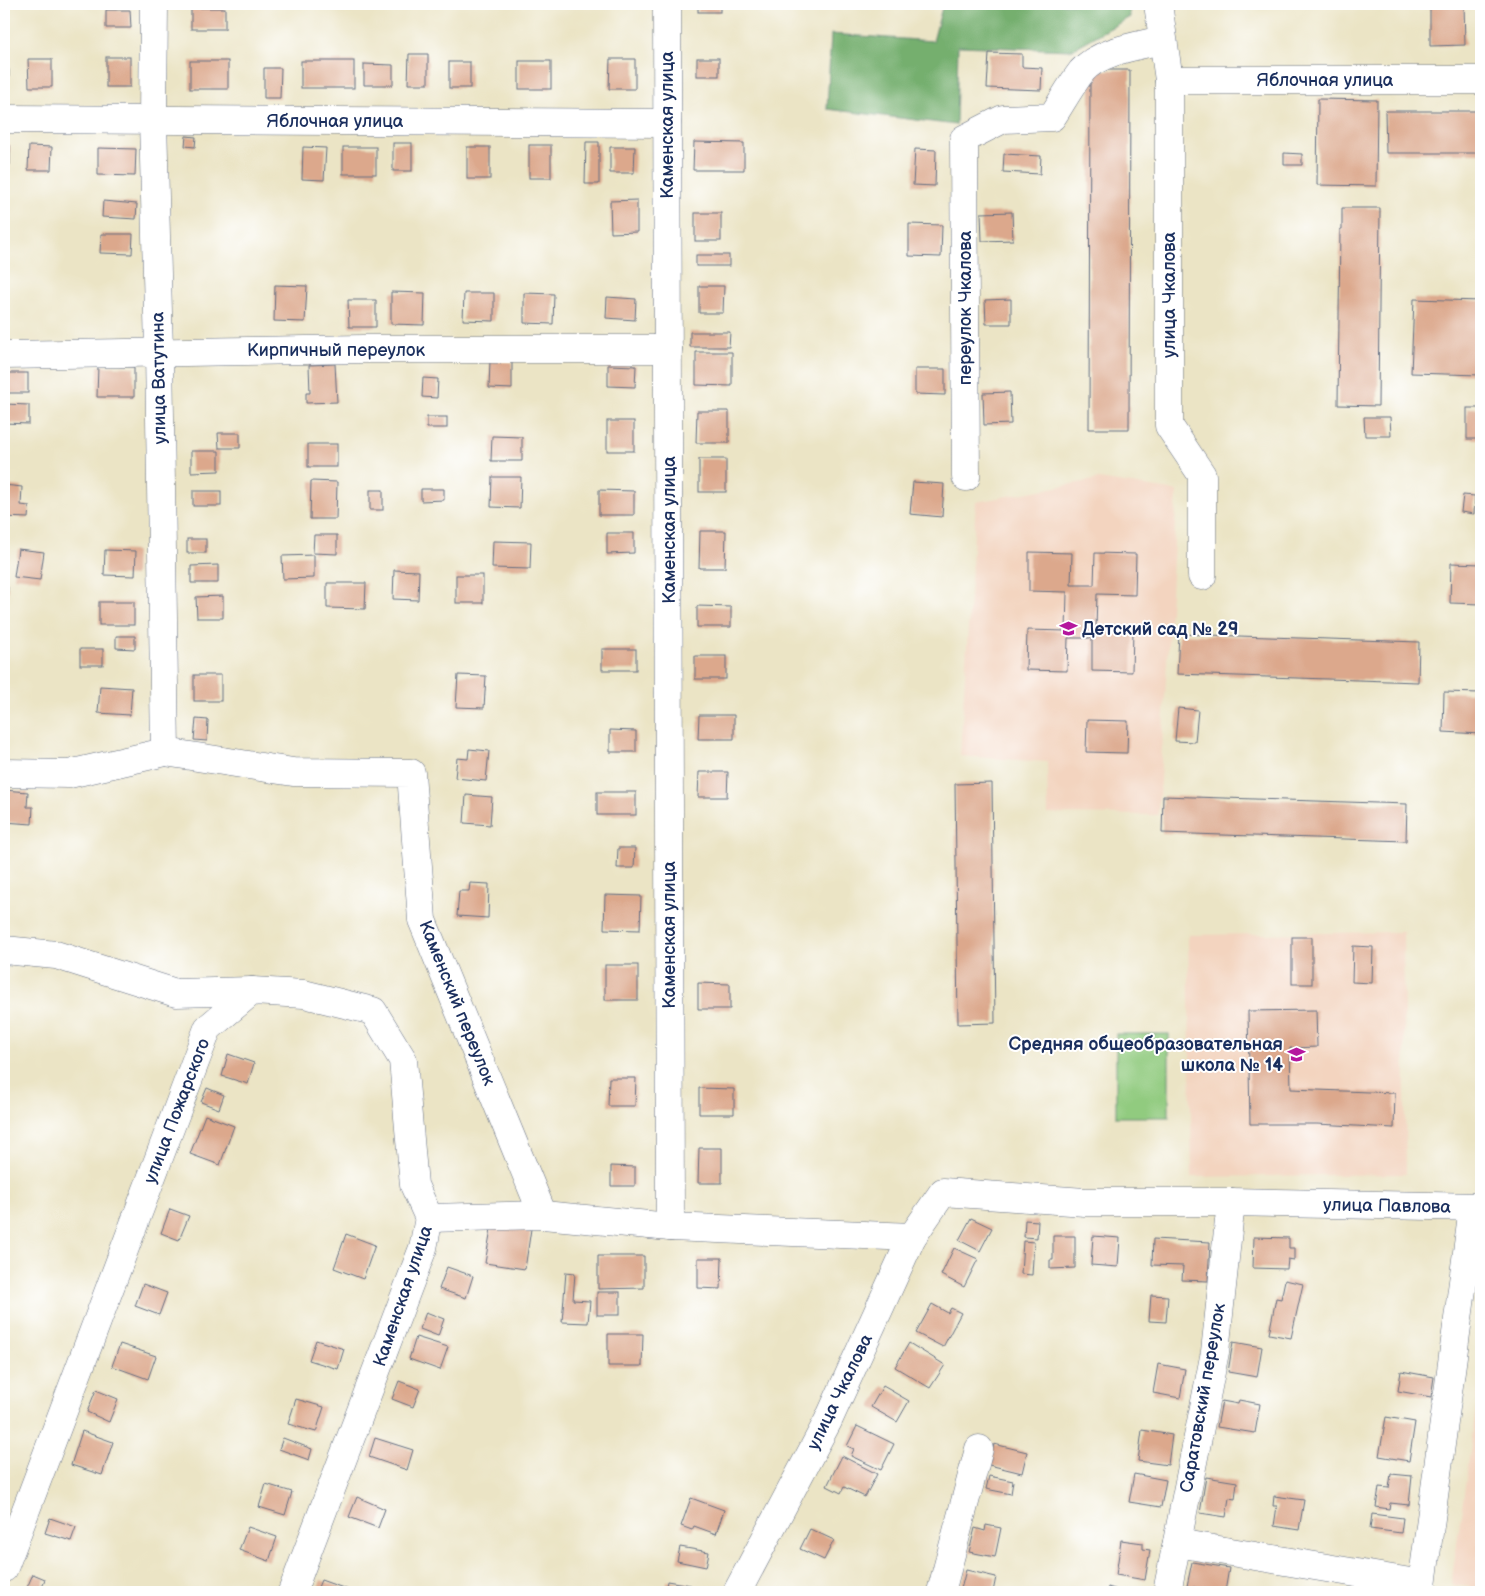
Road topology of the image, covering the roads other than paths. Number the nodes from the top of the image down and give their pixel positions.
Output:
1 (154, 4) edge
2 (667, 4) edge
3 (1158, 4) edge
4 (1162, 40) junction
5 (1169, 80) junction
6 (1481, 80) edge
7 (4, 120) edge
8 (154, 120) junction
9 (667, 123) junction
10 (668, 349) junction
11 (159, 352) junction
12 (4, 355) edge
13 (966, 477) dead end
14 (1202, 576) dead end
15 (165, 752) junction
16 (4, 773) edge
17 (4, 950) edge
18 (252, 991) junction
19 (943, 1192) joint
20 (1231, 1202) junction
21 (1477, 1207) edge
22 (543, 1215) junction
23 (429, 1218) junction
24 (670, 1227) junction
25 (912, 1237) junction
26 (980, 1449) dead end
27 (1176, 1543) junction
28 (4, 1568) edge
29 (1421, 1588) edge
30 (292, 1592) edge
31 (737, 1592) edge
32 (941, 1592) edge
33 (1167, 1592) edge

1 - 8 street, улица Ватутина
2 - 9 street, Каменская улица
3 - 4 street, улица Чкалова
4 - 5 street, улица Чкалова
4 - 13 street, переулок Чкалова
5 - 6 street, Яблочная улица
5 - 14 street, улица Чкалова
7 - 8 street, Яблочная улица
8 - 9 street, Яблочная улица
8 - 11 street, улица Ватутина
9 - 10 street, Каменская улица
10 - 11 street, Кирпичный переулок
10 - 24 street, Каменская улица
11 - 12 street, Кирпичный переулок
11 - 15 street, улица Ватутина
15 - 16 street, Каменский переулок
15 - 22 street, Каменский переулок
17 - 18 street
18 - 23 street
18 - 28 street, улица Пожарского
19 - 20 street, улица Павлова
19 - 25 street, улица Чкалова
20 - 21 street, улица Павлова
20 - 27 street, Саратовский переулок
21 - 29 street, улица Павлова
22 - 23 street, Каменская улица
22 - 24 street, Каменская улица
23 - 30 street, Каменская улица
24 - 25 street
25 - 31 street, улица Чкалова
26 - 32 street
27 - 29 street
27 - 33 street, Саратовский переулок

